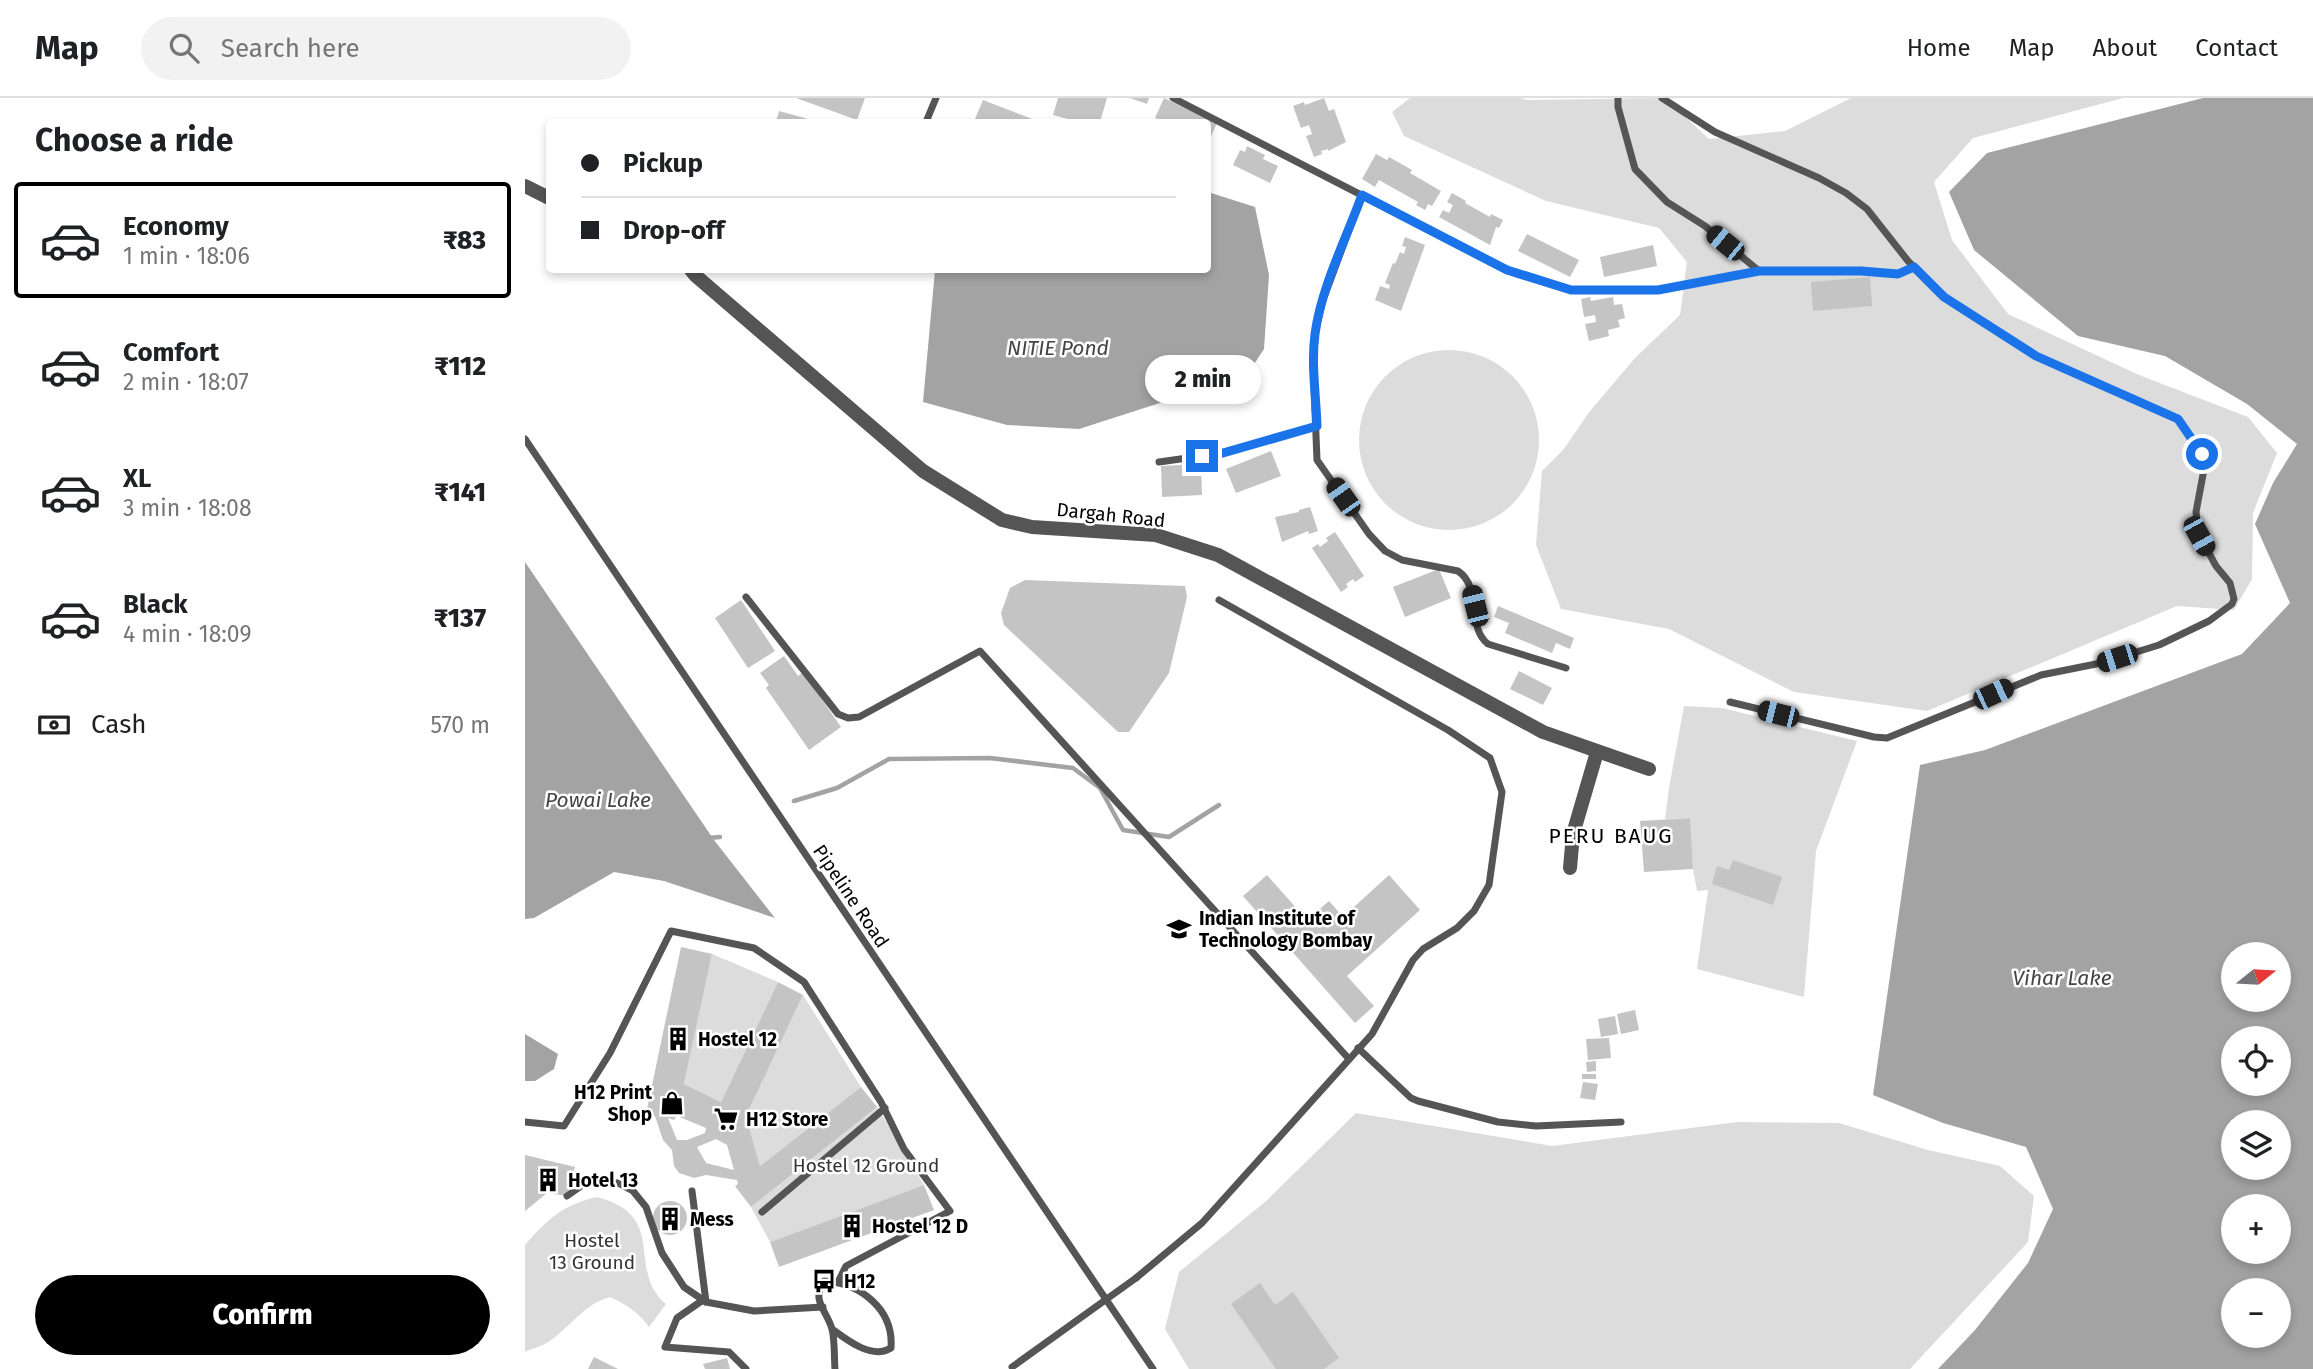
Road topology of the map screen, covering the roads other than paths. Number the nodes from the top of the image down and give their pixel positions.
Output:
1 (936, 98) edge
2 (1173, 98) edge
3 (1618, 98) edge
4 (1662, 98) edge
5 (927, 119) edge
6 (525, 186) edge
7 (1362, 195) junction
8 (546, 196) edge
9 (1914, 267) junction
10 (1759, 271) junction
11 (694, 273) edge
12 (1317, 426) junction
13 (525, 439) edge
14 (1159, 462) dead end
15 (746, 597) dead end
16 (1219, 600) dead end
17 (1566, 668) dead end
18 (1730, 702) dead end
19 (1597, 752) junction
20 (1649, 769) dead end
21 (1570, 868) dead end
22 (1358, 1048) junction
23 (1349, 1059) junction
24 (885, 1108) junction
25 (525, 1122) edge
26 (1621, 1122) dead end
27 (692, 1191) dead end
28 (567, 1196) dead end
29 (762, 1212) dead end
30 (838, 1282) junction
31 (704, 1301) junction
32 (823, 1307) junction
33 (832, 1329) junction
34 (1010, 1368) edge
35 (746, 1369) edge
36 (835, 1369) edge
37 (1153, 1369) edge

1 - 5 lane
2 - 7 lane
3 - 10 lane
4 - 9 lane
6 - 8 street
7 - 10 lane
7 - 12 lane
9 - 10 lane
9 - 18 lane
11 - 19 street, Dargah Road
12 - 14 lane
12 - 17 lane
13 - 37 lane, Pipeline Road
15 - 23 lane
16 - 22 lane
19 - 20 street, Dargah Road
19 - 21 street
22 - 23 lane
22 - 26 lane
23 - 34 lane, bridge
24 - 25 lane
24 - 29 lane
24 - 30 lane
27 - 31 lane
28 - 31 lane
30 - 32 lane
30 - 33 lane
31 - 32 lane
31 - 35 lane
32 - 33 lane
33 - 36 lane

